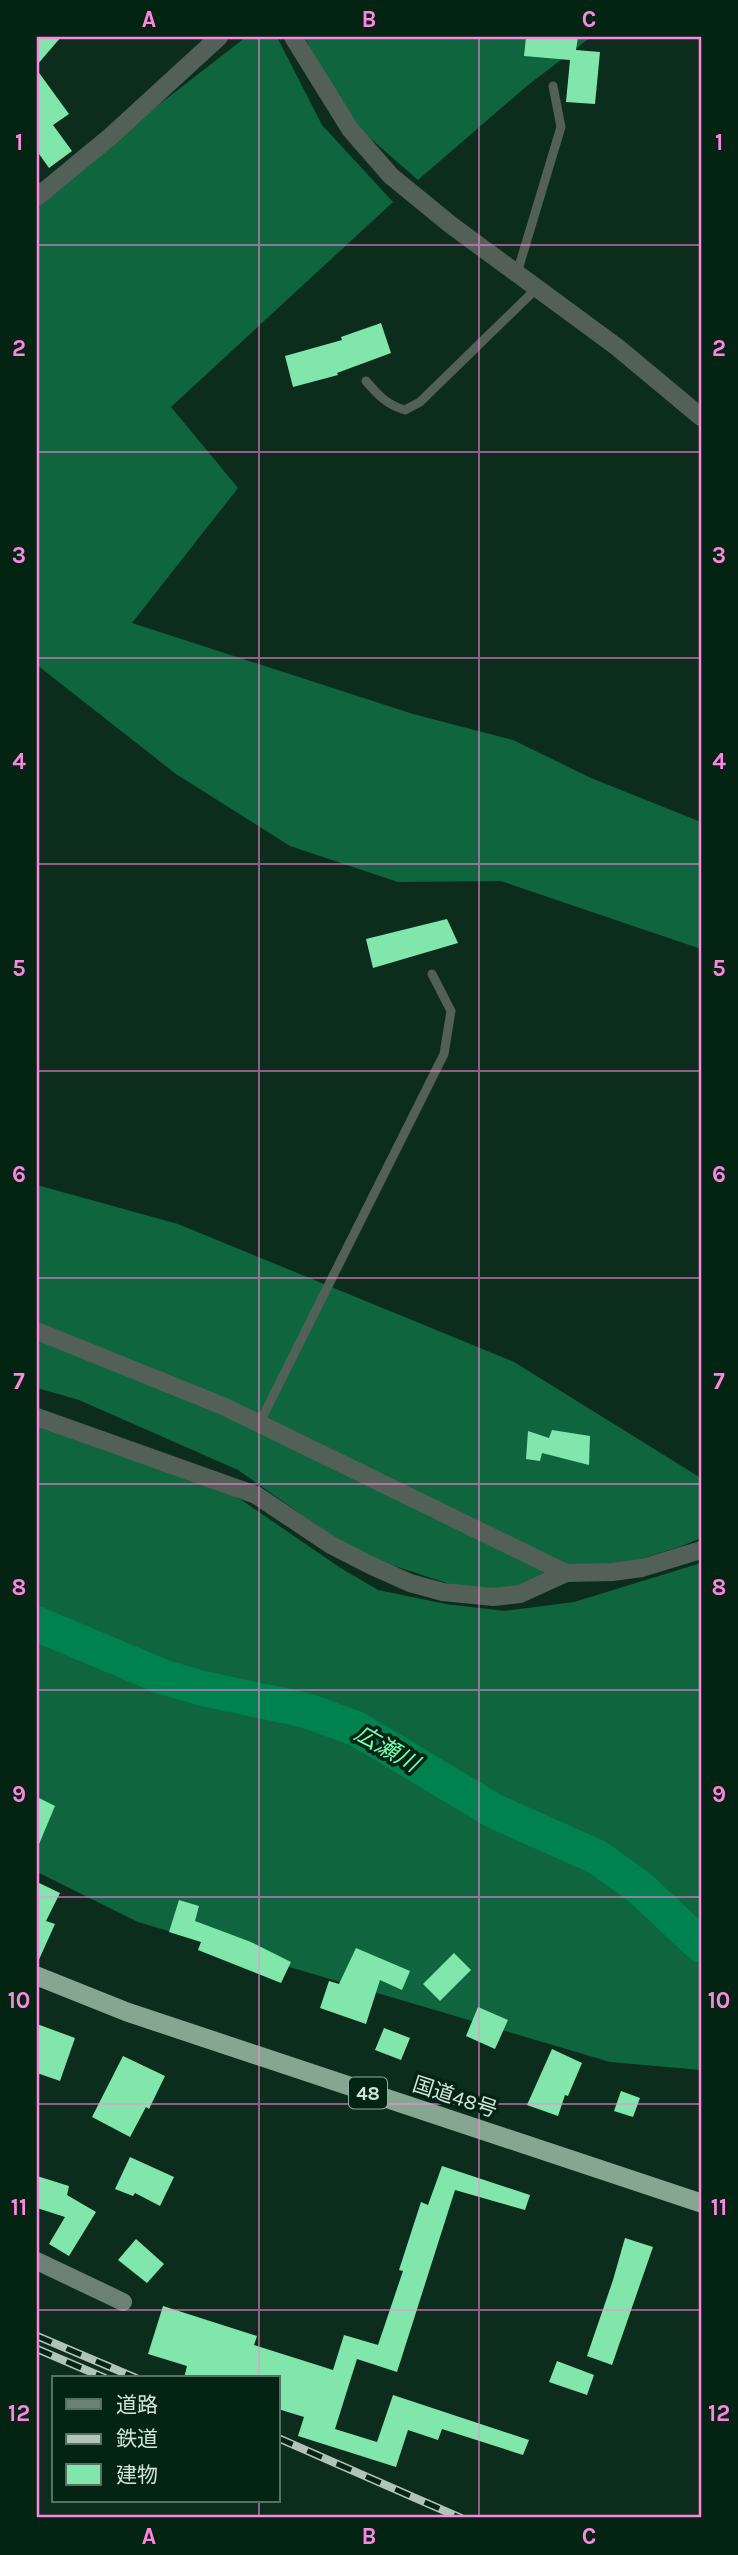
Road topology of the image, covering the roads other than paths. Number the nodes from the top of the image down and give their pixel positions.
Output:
1 (219, 37) edge
2 (293, 37) edge
3 (553, 86) dead end
4 (37, 197) edge
5 (517, 273) junction
6 (537, 288) junction
7 (366, 381) dead end
8 (701, 417) edge
9 (432, 974) dead end
10 (37, 1331) edge
11 (37, 1417) edge
12 (260, 1424) junction
13 (701, 1550) edge
14 (566, 1573) junction
15 (37, 1976) edge
16 (701, 2203) edge
17 (37, 2261) edge
18 (123, 2302) dead end

1 - 4 street
2 - 5 street
3 - 5 lane
5 - 6 street
6 - 7 lane
6 - 8 street
9 - 12 lane
10 - 12 street
11 - 14 street
12 - 14 street
13 - 14 street
15 - 16 highway, 国道48号 / 48
17 - 18 main road

